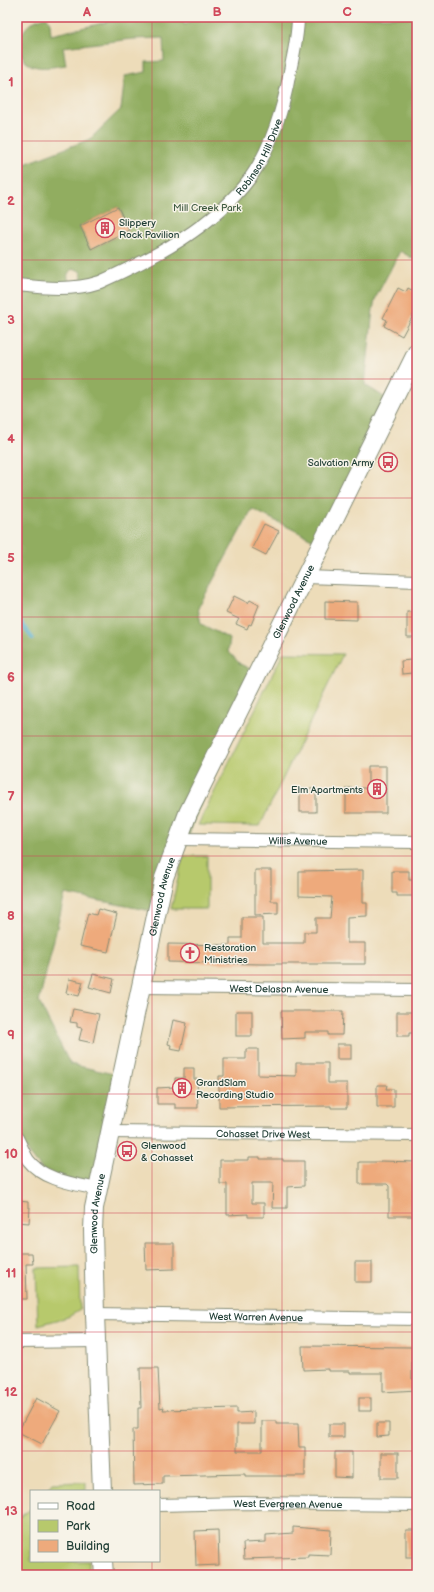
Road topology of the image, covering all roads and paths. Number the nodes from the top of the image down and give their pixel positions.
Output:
1 (298, 17) edge
2 (17, 285) edge
3 (416, 355) edge
4 (306, 577) junction
5 (417, 582) edge
6 (178, 839) junction
7 (417, 842) edge
8 (141, 987) junction
9 (417, 990) edge
10 (110, 1132) junction
11 (417, 1135) edge
12 (17, 1138) edge
13 (97, 1189) junction
14 (95, 1314) junction
15 (417, 1319) edge
16 (96, 1341) junction
17 (17, 1342) edge
18 (102, 1490) edge
19 (160, 1505) edge
20 (417, 1505) edge
21 (103, 1562) edge
22 (104, 1575) edge

1 - 2 street, Robinson Hill Drive
3 - 4 main road, Glenwood Avenue
4 - 5 street
4 - 6 main road, Glenwood Avenue
6 - 7 street, Willis Avenue
6 - 8 main road, Glenwood Avenue
8 - 9 street, West Delason Avenue
8 - 10 main road, Glenwood Avenue
10 - 11 street, Cohasset Drive West
10 - 13 main road, Glenwood Avenue
12 - 13 street
13 - 14 main road, Glenwood Avenue
14 - 15 street, West Warren Avenue
14 - 16 main road, Glenwood Avenue
16 - 17 street
16 - 18 main road, Glenwood Avenue
19 - 20 street, West Evergreen Avenue
21 - 22 main road

